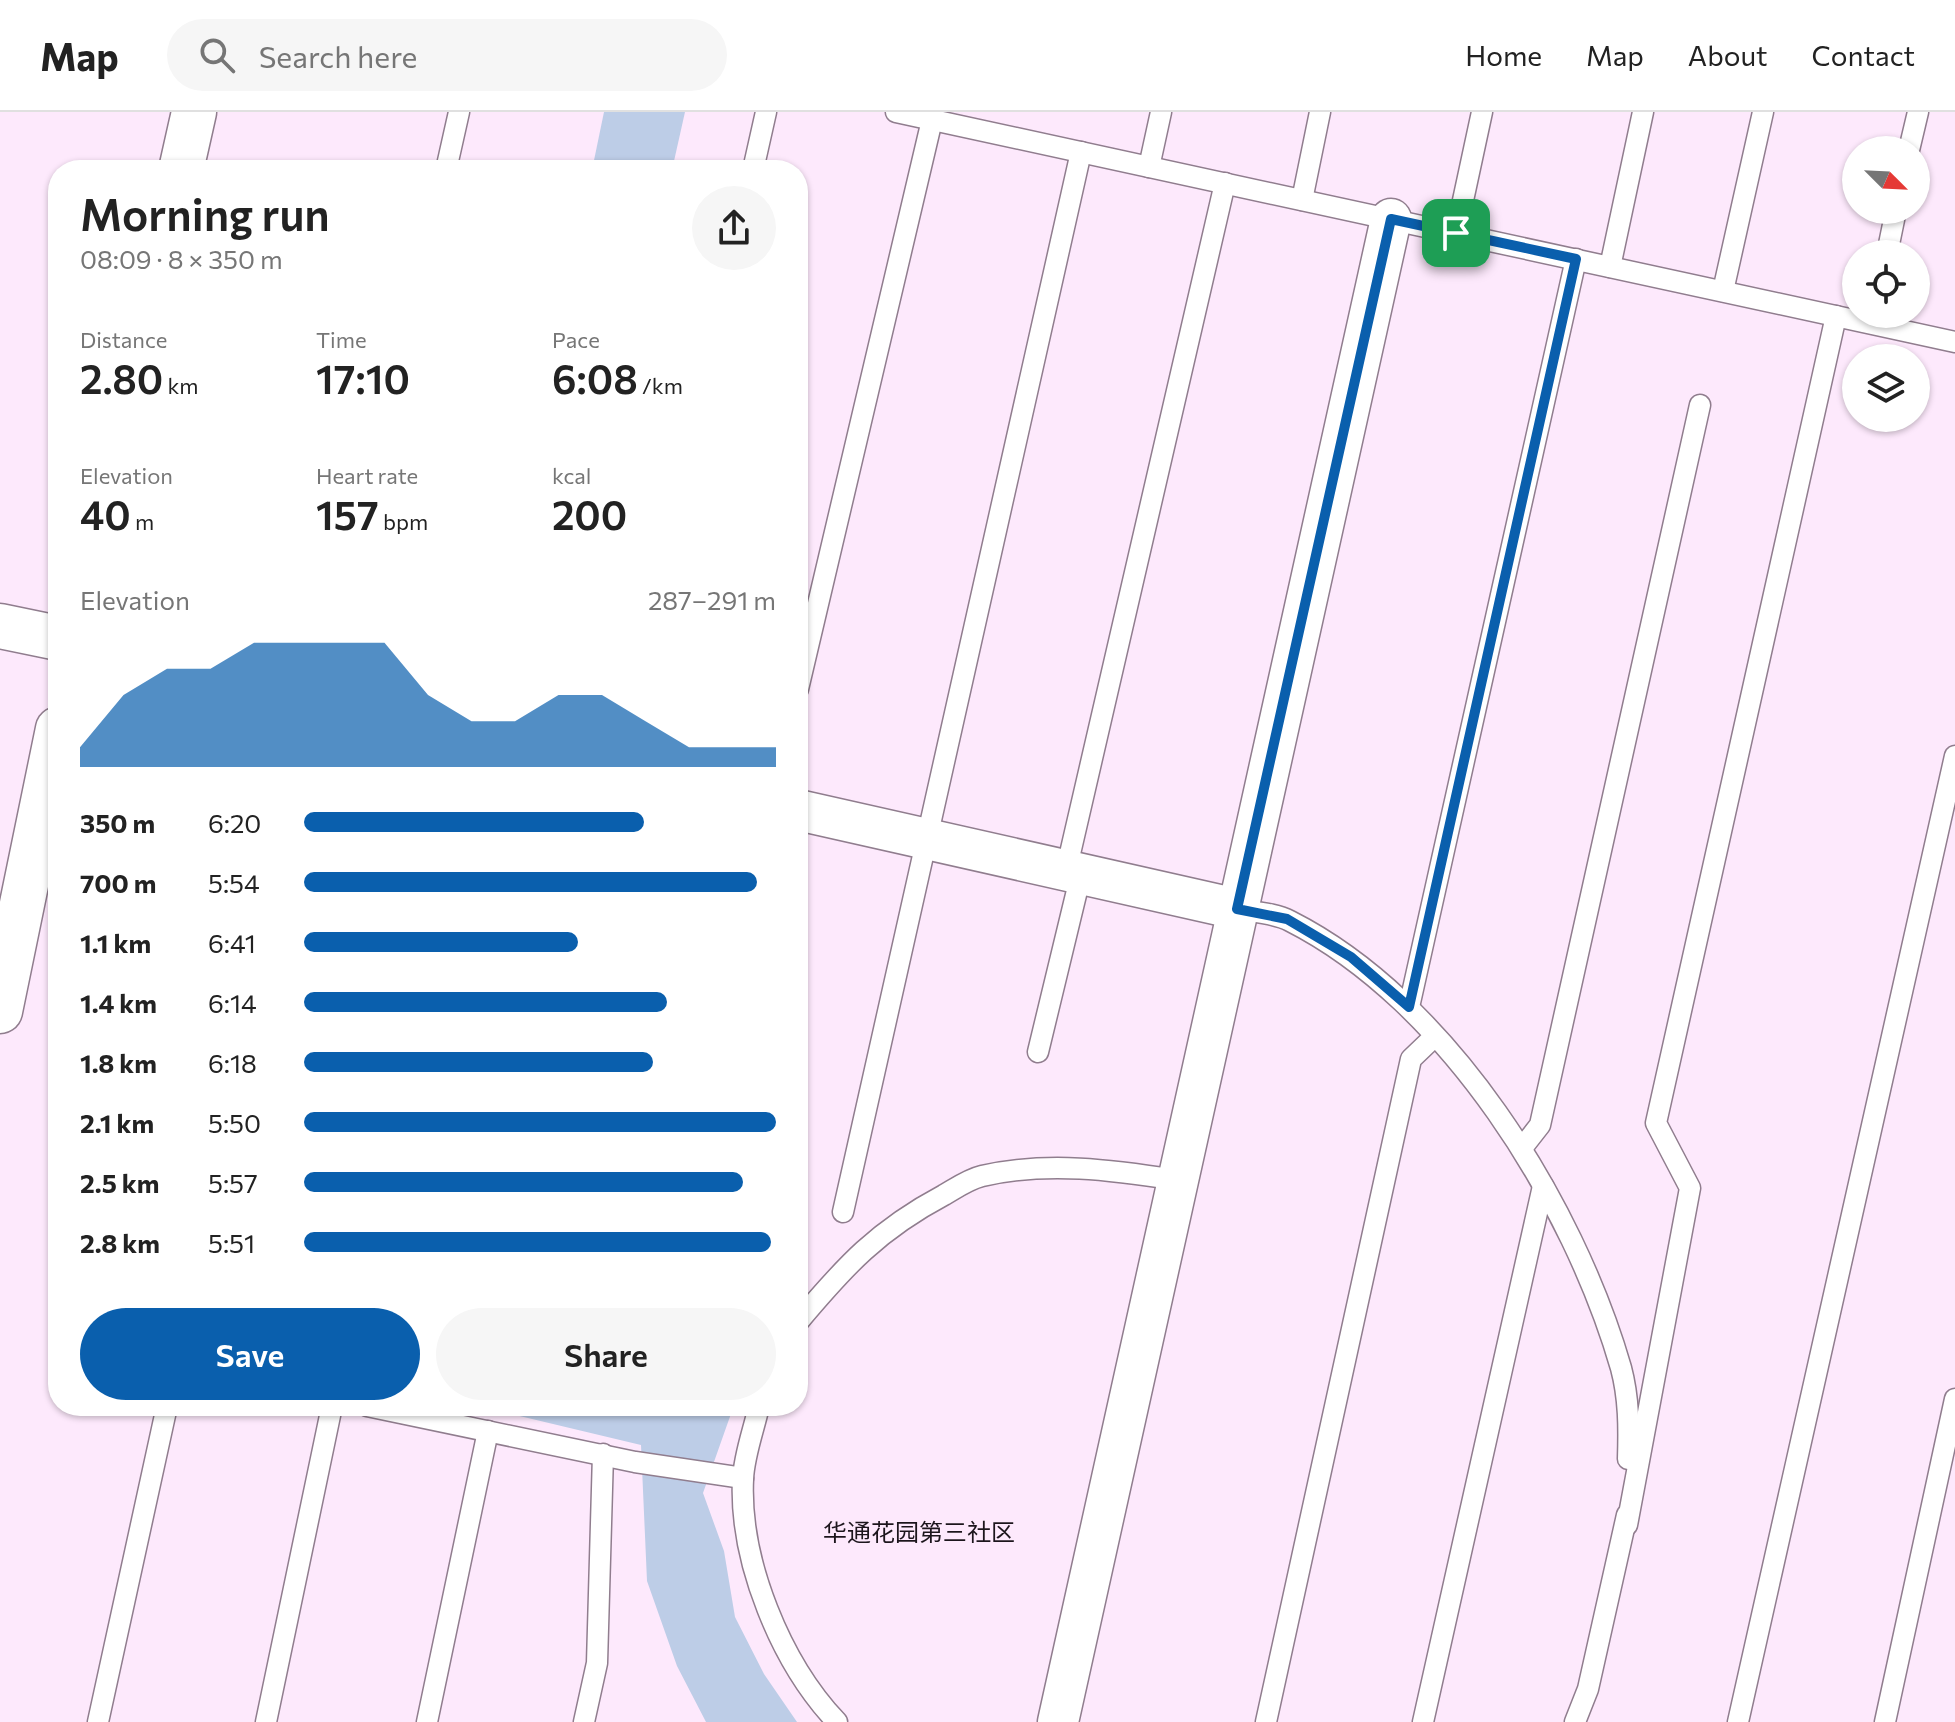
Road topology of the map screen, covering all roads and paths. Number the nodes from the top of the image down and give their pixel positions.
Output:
1 (194, 112) edge
2 (459, 112) edge
3 (766, 112) edge
4 (896, 112) edge
5 (1161, 112) edge
6 (1320, 112) edge
7 (1482, 112) edge
8 (1643, 112) edge
9 (1763, 112) edge
10 (1918, 112) edge
11 (932, 120) junction
12 (1912, 136) edge
13 (1081, 152) junction
14 (183, 160) edge
15 (448, 160) edge
16 (755, 160) edge
17 (1149, 167) junction
18 (1225, 183) junction
19 (1302, 200) junction
20 (1391, 219) junction
21 (1456, 233) junction
22 (1576, 259) junction
23 (1610, 267) junction
24 (1723, 291) junction
25 (1836, 316) junction
26 (1842, 316) edge
27 (1905, 328) edge
28 (1955, 342) edge
29 (1700, 405) dead end
30 (0, 626) edge
31 (48, 636) edge
32 (808, 647) edge
33 (1955, 756) edge
34 (48, 778) edge
35 (808, 812) edge
36 (925, 839) junction
37 (1073, 873) junction
38 (1237, 909) junction
39 (1409, 1007) junction
40 (0, 1011) edge
41 (1434, 1037) junction
42 (1038, 1052) dead end
43 (1522, 1148) junction
44 (1177, 1180) junction
45 (1543, 1186) junction
46 (843, 1212) dead end
47 (808, 1310) edge
48 (1621, 1369) junction
49 (1652, 1376) junction
50 (1955, 1399) edge
51 (165, 1416) edge
52 (330, 1416) edge
53 (415, 1416) edge
54 (757, 1416) edge
55 (488, 1431) junction
56 (603, 1454) junction
57 (743, 1478) junction
58 (1627, 1525) junction
59 (1588, 1689) junction
60 (98, 1722) edge
61 (266, 1722) edge
62 (427, 1722) edge
63 (584, 1722) edge
64 (837, 1722) edge
65 (1058, 1722) edge
66 (1266, 1722) edge
67 (1423, 1722) edge
68 (1575, 1722) edge
69 (1581, 1722) edge
70 (1738, 1722) edge
71 (1885, 1722) edge

1 - 14 street
2 - 15 lane
3 - 16 lane
4 - 11 lane
5 - 17 lane
6 - 19 lane
7 - 21 lane
8 - 23 lane
9 - 24 lane
10 - 12 lane
11 - 13 lane
11 - 32 lane
13 - 17 lane
13 - 36 lane
17 - 18 lane
18 - 19 lane
18 - 37 lane
19 - 20 lane
20 - 21 lane
20 - 38 street
21 - 22 lane
22 - 23 lane
22 - 39 lane
23 - 24 lane
24 - 25 lane
25 - 26 lane
25 - 49 lane
27 - 28 lane
29 - 43 lane
30 - 31 street
33 - 70 lane
34 - 40 street
35 - 36 street
36 - 37 street
36 - 46 lane
37 - 38 street
37 - 42 lane
38 - 39 lane
38 - 44 street
39 - 41 lane
41 - 43 lane
41 - 66 lane
43 - 45 lane
44 - 47 lane
44 - 65 street
45 - 48 lane
45 - 67 lane
48 - 49 lane
48 - 58 lane
49 - 58 lane
50 - 71 lane
51 - 60 lane
52 - 61 lane
53 - 55 lane
54 - 57 lane
55 - 56 lane
55 - 62 lane
56 - 57 lane
56 - 63 lane
57 - 64 lane
58 - 59 lane
59 - 68 lane
59 - 69 lane

